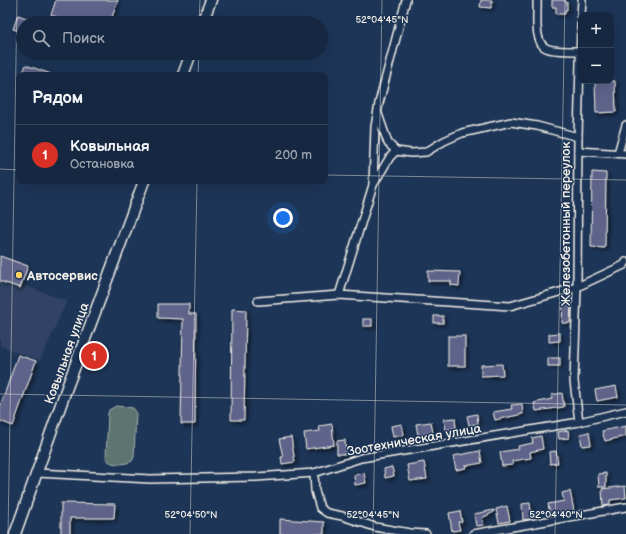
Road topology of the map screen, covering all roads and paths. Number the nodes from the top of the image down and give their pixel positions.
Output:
1 (210, 0) edge
2 (406, 0) edge
3 (538, 0) edge
4 (582, 0) edge
5 (581, 12) edge
6 (204, 16) edge
7 (578, 51) edge
8 (188, 60) edge
9 (184, 72) edge
10 (579, 84) edge
11 (377, 112) junction
12 (626, 125) edge
13 (578, 137) junction
14 (396, 151) junction
15 (578, 151) junction
16 (618, 153) junction
17 (626, 154) edge
18 (143, 184) edge
19 (373, 184) junction
20 (626, 262) edge
21 (577, 287) junction
22 (339, 295) junction
23 (258, 301) dead end
24 (626, 410) edge
25 (579, 422) junction
26 (37, 473) junction
27 (314, 473) junction
28 (626, 508) edge
29 (15, 534) edge
30 (426, 534) edge
31 (473, 534) edge

1 - 6 main road
2 - 11 street
3 - 7 street
4 - 5 street
8 - 9 main road
10 - 13 street, Железобетонный переулок
11 - 14 street
11 - 19 street
12 - 16 street
13 - 14 street
13 - 15 street, Железобетонный переулок
14 - 19 street
15 - 16 street
15 - 21 street, Железобетонный переулок
16 - 17 street
18 - 26 main road, Ковыльная улица
19 - 22 street
20 - 21 street
21 - 22 street
21 - 25 street, Железобетонный переулок
22 - 23 street
24 - 25 street, Зоотехническая улица
25 - 27 street, Зоотехническая улица
26 - 27 street, Зоотехническая улица
26 - 29 main road, Ковыльная улица
27 - 30 street
28 - 31 street

